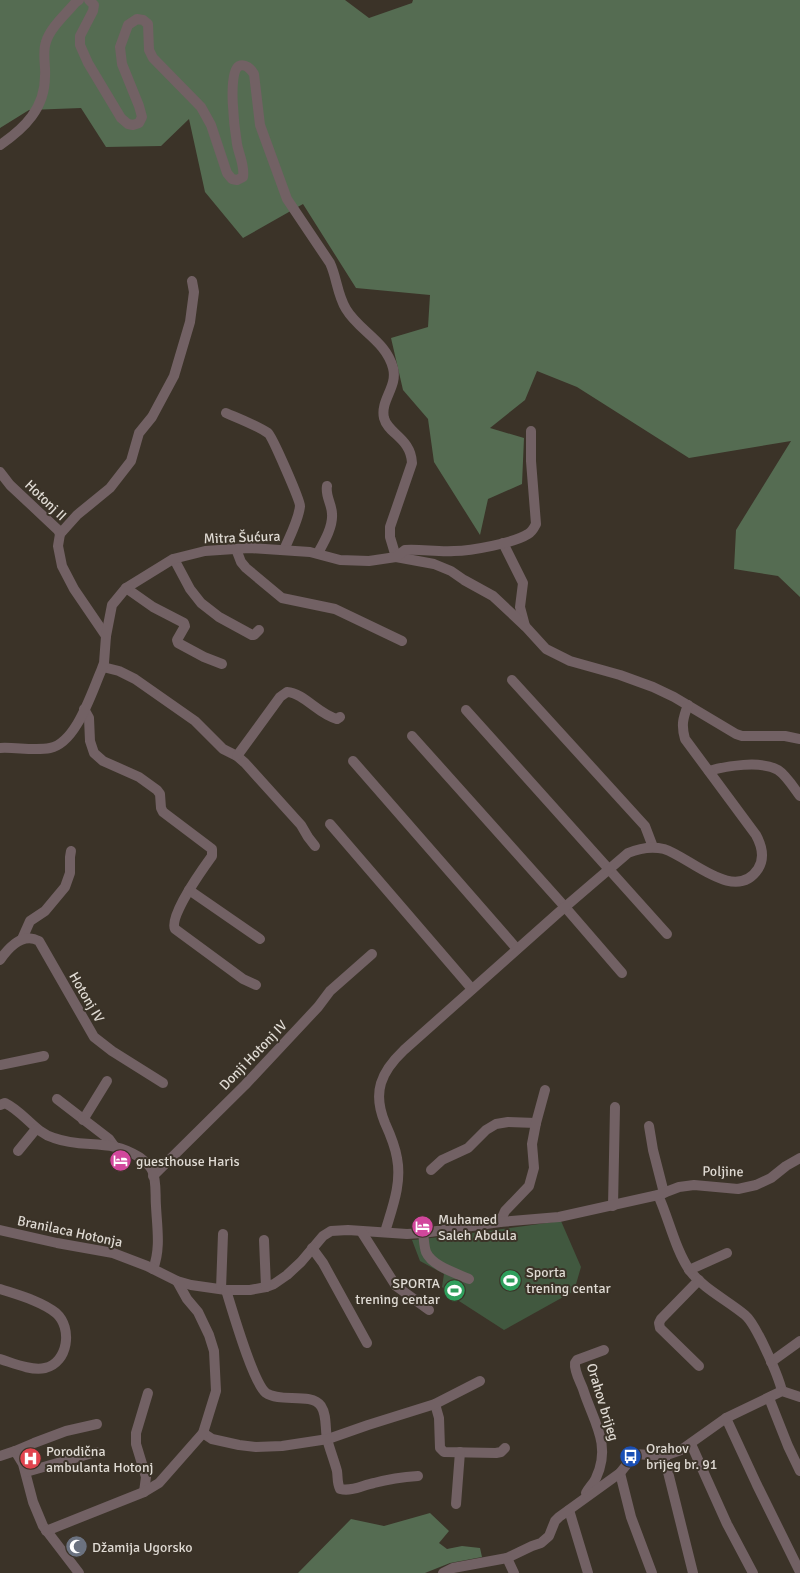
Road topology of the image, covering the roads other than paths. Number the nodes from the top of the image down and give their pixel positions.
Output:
1 (80, 0) edge
2 (89, 0) edge
3 (0, 145) edge
4 (192, 281) dead end
5 (226, 413) dead end
6 (531, 431) dead end
7 (0, 472) edge
8 (327, 486) dead end
9 (60, 534) junction
10 (503, 543) junction
11 (236, 549) junction
12 (284, 550) junction
13 (318, 553) junction
14 (396, 557) junction
15 (174, 559) junction
16 (126, 588) junction
17 (525, 626) junction
18 (259, 630) dead end
19 (106, 636) junction
20 (402, 641) dead end
21 (222, 664) dead end
22 (103, 667) junction
23 (512, 680) dead end
24 (688, 705) junction
25 (84, 709) junction
26 (466, 710) dead end
27 (340, 718) dead end
28 (412, 736) dead end
29 (800, 739) edge
30 (0, 748) edge
31 (237, 756) junction
32 (353, 761) dead end
33 (709, 771) junction
34 (800, 796) edge
35 (330, 824) dead end
36 (315, 846) dead end
37 (654, 847) junction
38 (71, 851) dead end
39 (609, 869) junction
40 (189, 890) junction
41 (565, 906) junction
42 (667, 934) dead end
43 (22, 939) junction
44 (260, 939) dead end
45 (517, 949) junction
46 (372, 954) dead end
47 (0, 960) edge
48 (622, 973) dead end
49 (256, 986) dead end
50 (472, 989) junction
51 (44, 1056) dead end
52 (0, 1064) edge
53 (106, 1081) dead end
54 (163, 1083) dead end
55 (545, 1090) dead end
56 (57, 1099) dead end
57 (0, 1105) edge
58 (615, 1107) dead end
59 (83, 1120) junction
60 (536, 1123) junction
61 (649, 1126) dead end
62 (36, 1129) junction
63 (114, 1146) junction
64 (18, 1151) dead end
65 (800, 1158) edge
66 (431, 1170) dead end
67 (153, 1176) junction
68 (661, 1194) junction
69 (613, 1206) junction
70 (500, 1222) junction
71 (0, 1230) edge
72 (361, 1231) junction
73 (385, 1232) junction
74 (423, 1233) junction
75 (223, 1234) dead end
76 (264, 1240) dead end
77 (312, 1248) junction
78 (727, 1253) dead end
79 (154, 1269) junction
80 (690, 1270) junction
81 (469, 1279) dead end
82 (699, 1280) junction
83 (177, 1281) junction
84 (266, 1287) junction
85 (0, 1289) edge
86 (223, 1290) junction
87 (429, 1310) dead end
88 (800, 1341) edge
89 (367, 1343) dead end
90 (604, 1350) dead end
91 (0, 1359) edge
92 (771, 1362) junction
93 (699, 1366) dead end
94 (480, 1381) dead end
95 (782, 1391) junction
96 (148, 1393) dead end
97 (800, 1396) edge
98 (769, 1398) junction
99 (436, 1404) junction
100 (726, 1418) junction
101 (97, 1424) dead end
102 (203, 1433) junction
103 (328, 1439) junction
104 (691, 1444) junction
105 (505, 1448) dead end
106 (15, 1451) junction
107 (96, 1452) dead end
108 (460, 1452) junction
109 (0, 1456) edge
110 (664, 1456) junction
111 (800, 1471) edge
112 (26, 1472) junction
113 (620, 1472) junction
114 (418, 1476) dead end
115 (144, 1492) junction
116 (582, 1500) junction
117 (456, 1504) dead end
118 (569, 1510) junction
119 (46, 1531) junction
120 (507, 1558) junction
121 (800, 1572) edge
122 (79, 1573) edge
123 (443, 1573) edge
124 (514, 1573) edge
125 (588, 1573) edge
126 (652, 1573) edge
127 (693, 1573) edge
128 (753, 1573) edge

1 - 3 street
2 - 14 street
4 - 9 street
5 - 12 street
6 - 10 street, Mitra Šućura
7 - 9 street, Hotonj II
8 - 13 street
9 - 19 street, Hotonj II
10 - 14 street, Mitra Šućura
10 - 17 street
11 - 12 street, Mitra Šućura
11 - 15 street, Mitra Šućura
11 - 20 street
12 - 13 street, Mitra Šućura
13 - 14 street, Mitra Šućura
14 - 17 street
15 - 16 street, Mitra Šućura
15 - 18 street
16 - 19 street, Mitra Šućura
16 - 21 street
17 - 24 street
19 - 22 street, Mitra Šućura
22 - 25 street, Mitra Šućura
22 - 31 street
23 - 37 street
24 - 29 street
24 - 33 street
25 - 30 street, Mitra Šućura
25 - 40 street
26 - 39 street
27 - 31 street
28 - 41 street
31 - 36 street
32 - 45 street
33 - 34 street
33 - 37 street
35 - 50 street
37 - 39 street
38 - 43 street
39 - 41 street
39 - 42 street
40 - 44 street
40 - 49 street
41 - 45 street
41 - 48 street
43 - 47 street
43 - 54 street, Hotonj IV
45 - 50 street
46 - 67 street, Donji Hotonj IV
50 - 73 street
51 - 52 street
53 - 59 street
55 - 60 street
56 - 59 street
57 - 62 street
58 - 69 street
59 - 63 street
60 - 66 street
60 - 70 street
61 - 68 street
62 - 63 street
62 - 64 street
63 - 67 street
65 - 68 street, Poljine
67 - 79 street
68 - 69 street, Branilaca Hotonja
68 - 80 street
69 - 70 street, Branilaca Hotonja
70 - 74 street, Branilaca Hotonja
71 - 79 street, Branilaca Hotonja
72 - 73 street, Branilaca Hotonja
72 - 77 street, Branilaca Hotonja
72 - 87 street
73 - 74 street, Branilaca Hotonja
74 - 81 street
75 - 86 street
76 - 84 street
77 - 84 street, Branilaca Hotonja
77 - 89 street
78 - 80 street
79 - 83 street, Branilaca Hotonja
80 - 82 street
82 - 92 street
82 - 93 street
83 - 86 street, Branilaca Hotonja
83 - 102 street
84 - 86 street, Branilaca Hotonja
85 - 91 street
86 - 103 street
88 - 92 street
90 - 116 street, Orahov brijeg
92 - 95 street
94 - 99 street
95 - 97 street
95 - 98 street, Orahov brijeg
96 - 115 street
98 - 100 street, Orahov brijeg
98 - 111 street
99 - 103 street
99 - 108 street
100 - 104 street, Orahov brijeg
100 - 121 street
101 - 106 street
102 - 103 street
102 - 115 street
103 - 114 street
104 - 110 street, Orahov brijeg
104 - 128 street
105 - 108 street
106 - 109 street
106 - 112 street
107 - 112 street
108 - 117 street
110 - 113 street, Orahov brijeg
110 - 127 street
112 - 119 street
113 - 116 street, Orahov brijeg
113 - 126 street
115 - 119 street
116 - 118 street, Orahov brijeg
118 - 120 street, Orahov brijeg
118 - 125 street
119 - 122 street
120 - 123 street, Orahov brijeg
120 - 124 street

